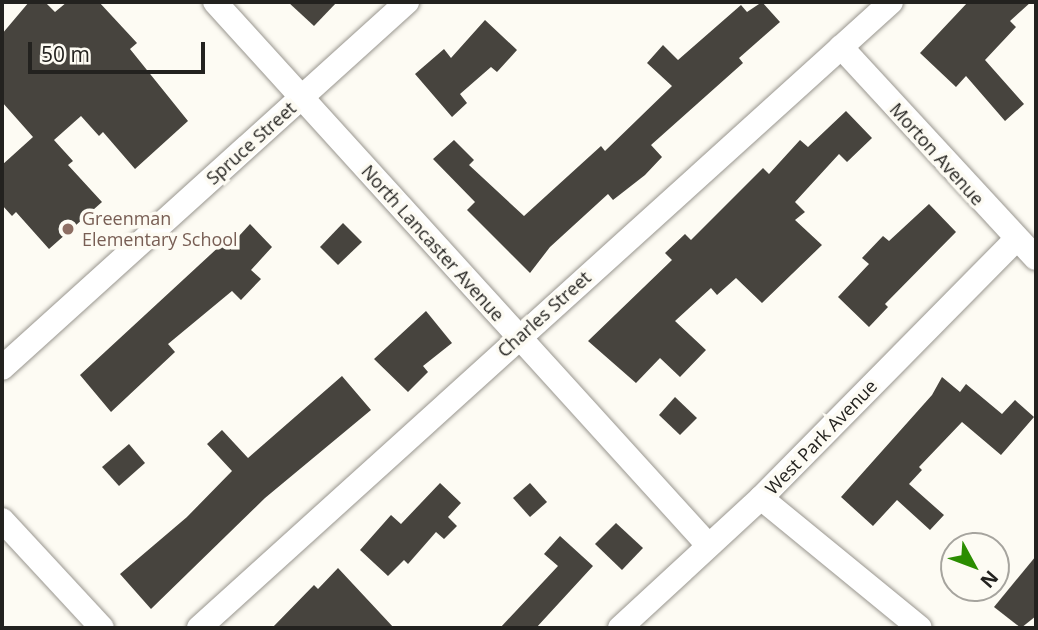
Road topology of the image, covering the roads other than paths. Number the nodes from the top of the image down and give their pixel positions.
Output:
1 (215, 2) edge
2 (407, 2) edge
3 (891, 2) edge
4 (841, 47) junction
5 (302, 97) junction
6 (1015, 240) junction
7 (1036, 258) edge
8 (518, 337) junction
9 (2, 369) edge
10 (761, 498) junction
11 (2, 520) edge
12 (708, 545) junction
13 (102, 628) edge
14 (199, 628) edge
15 (620, 628) edge
16 (920, 628) edge

1 - 5 street, North Lancaster Avenue
2 - 5 street, Spruce Street
3 - 4 street, Charles Street
4 - 6 street, Morton Avenue
4 - 8 street, Charles Street
5 - 8 street, North Lancaster Avenue
5 - 9 street, Spruce Street
6 - 7 street, Morton Avenue
6 - 10 street, West Park Avenue
8 - 12 street, North Lancaster Avenue
8 - 14 street, Charles Street
10 - 12 street, West Park Avenue
10 - 16 street
11 - 13 street
12 - 15 street, West Park Avenue

